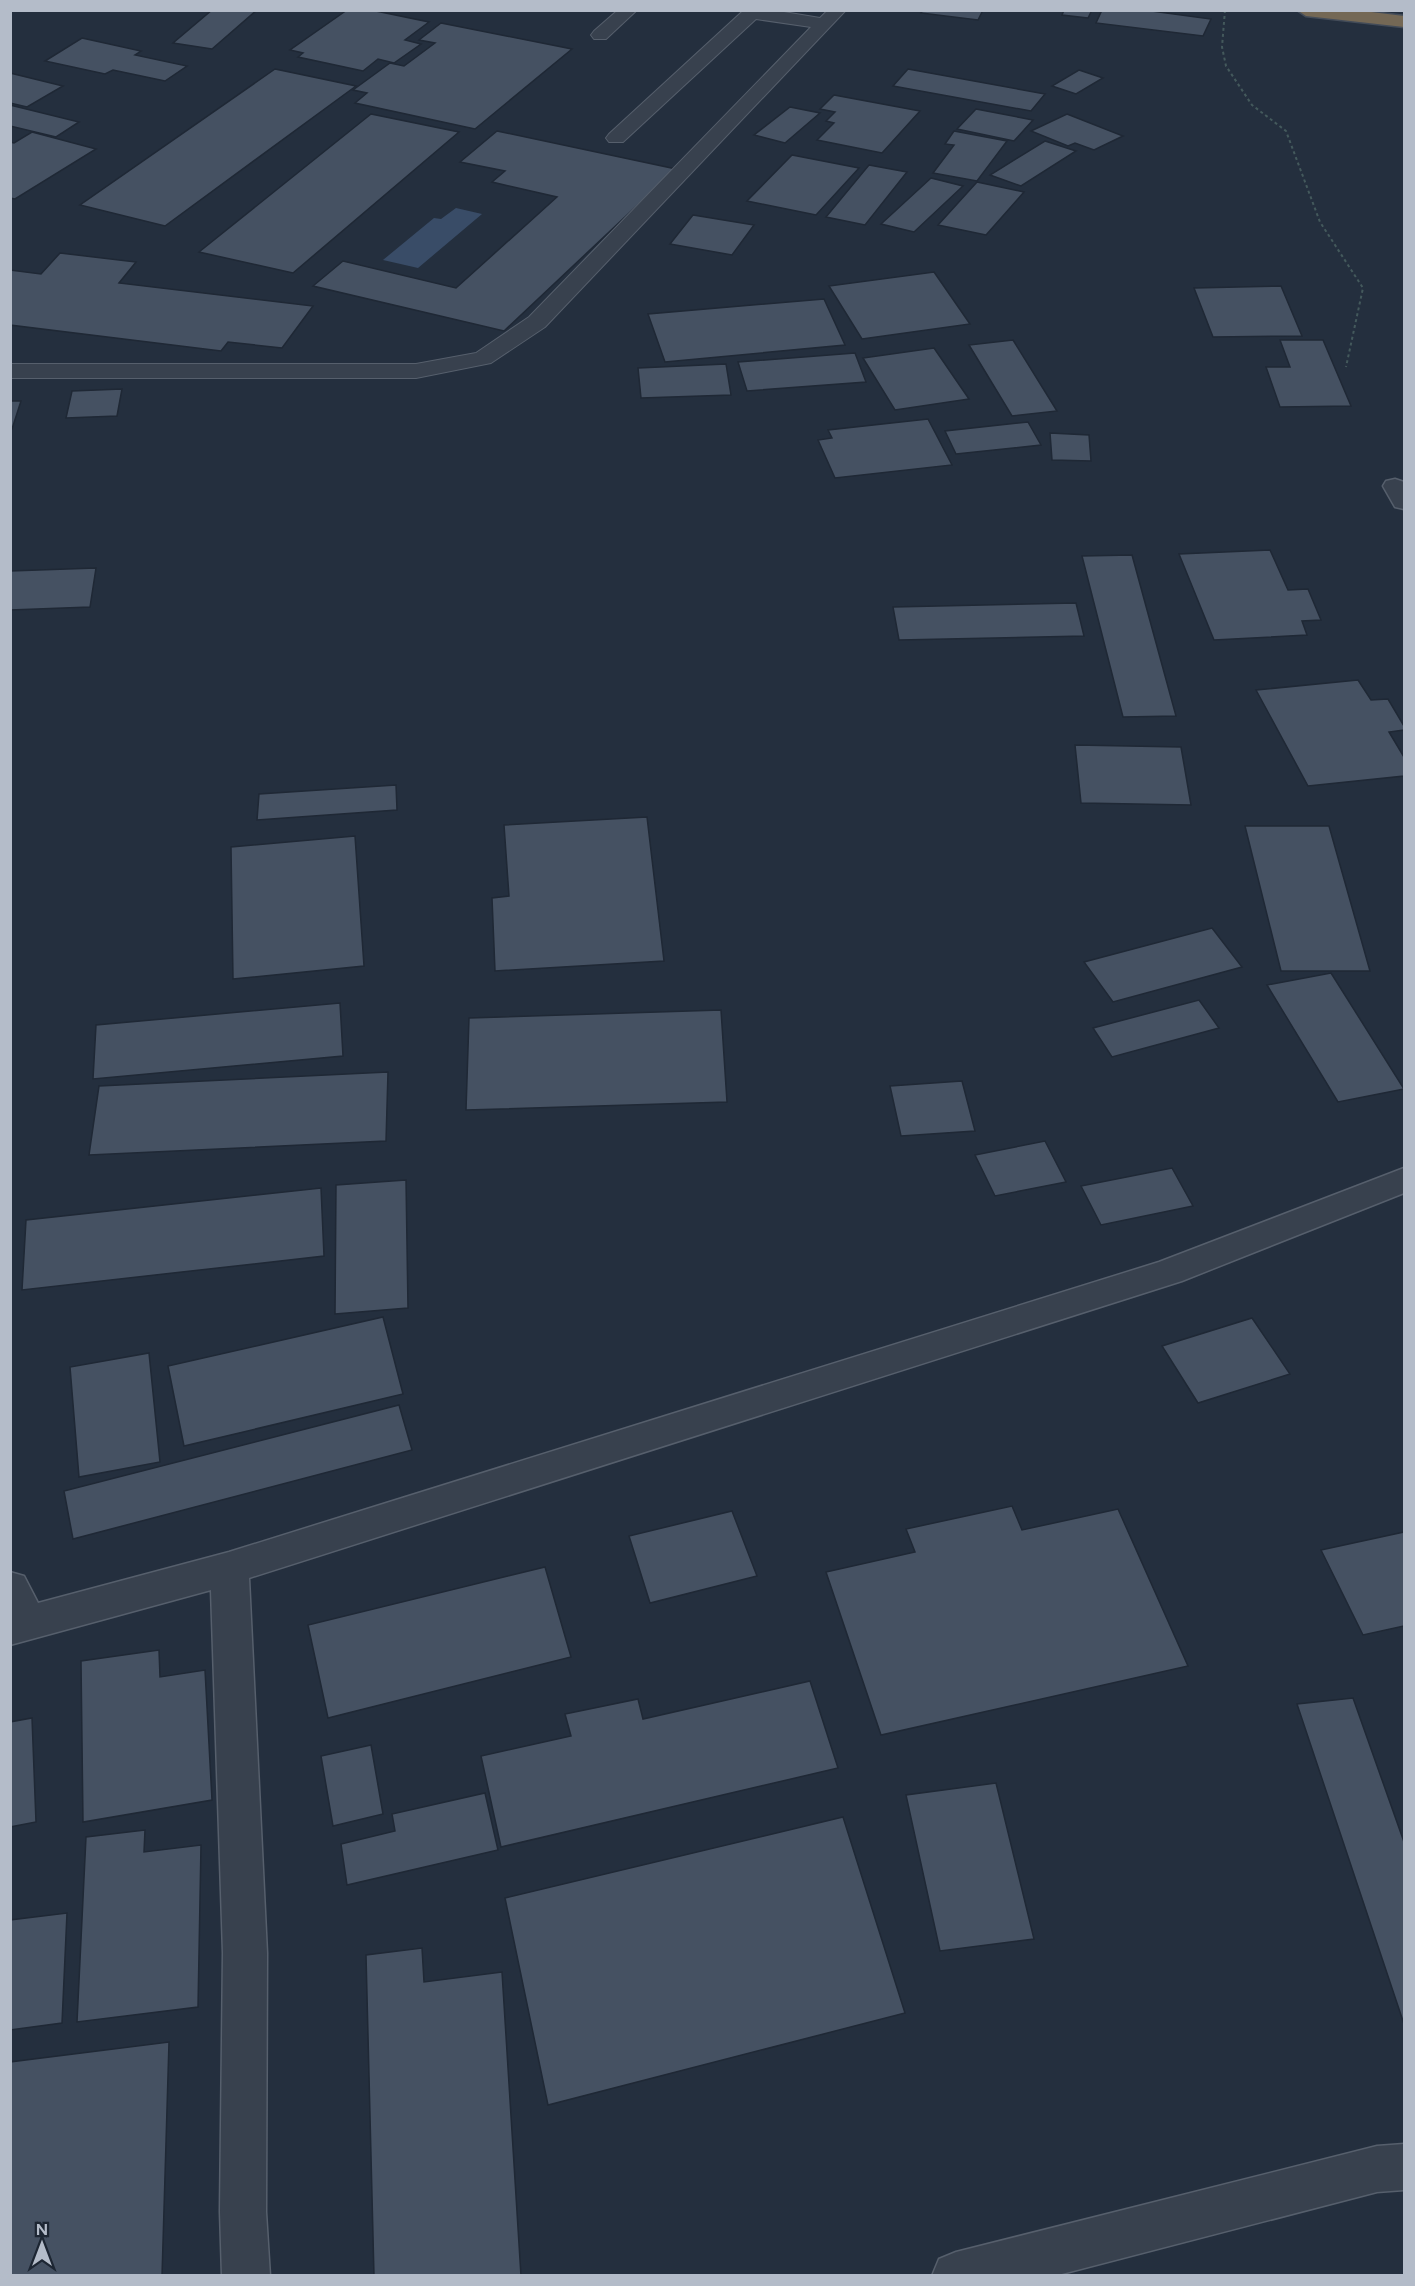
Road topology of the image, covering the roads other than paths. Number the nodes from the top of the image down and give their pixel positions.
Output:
1 (629, 10) edge
2 (1306, 10) edge
3 (754, 12) edge
4 (831, 17) edge
5 (1404, 22) edge
6 (600, 35) dead end
7 (616, 138) dead end
8 (10, 371) edge
9 (1404, 1180) edge
10 (229, 1568) junction
11 (10, 1588) edge
12 (19, 1625) edge
13 (1404, 2167) edge
14 (246, 2276) edge
15 (956, 2276) edge

1 - 6 lane
2 - 5 highway
3 - 4 lane
3 - 7 lane
4 - 8 lane
9 - 10 street
10 - 12 street
10 - 14 street
11 - 12 street
13 - 15 street

